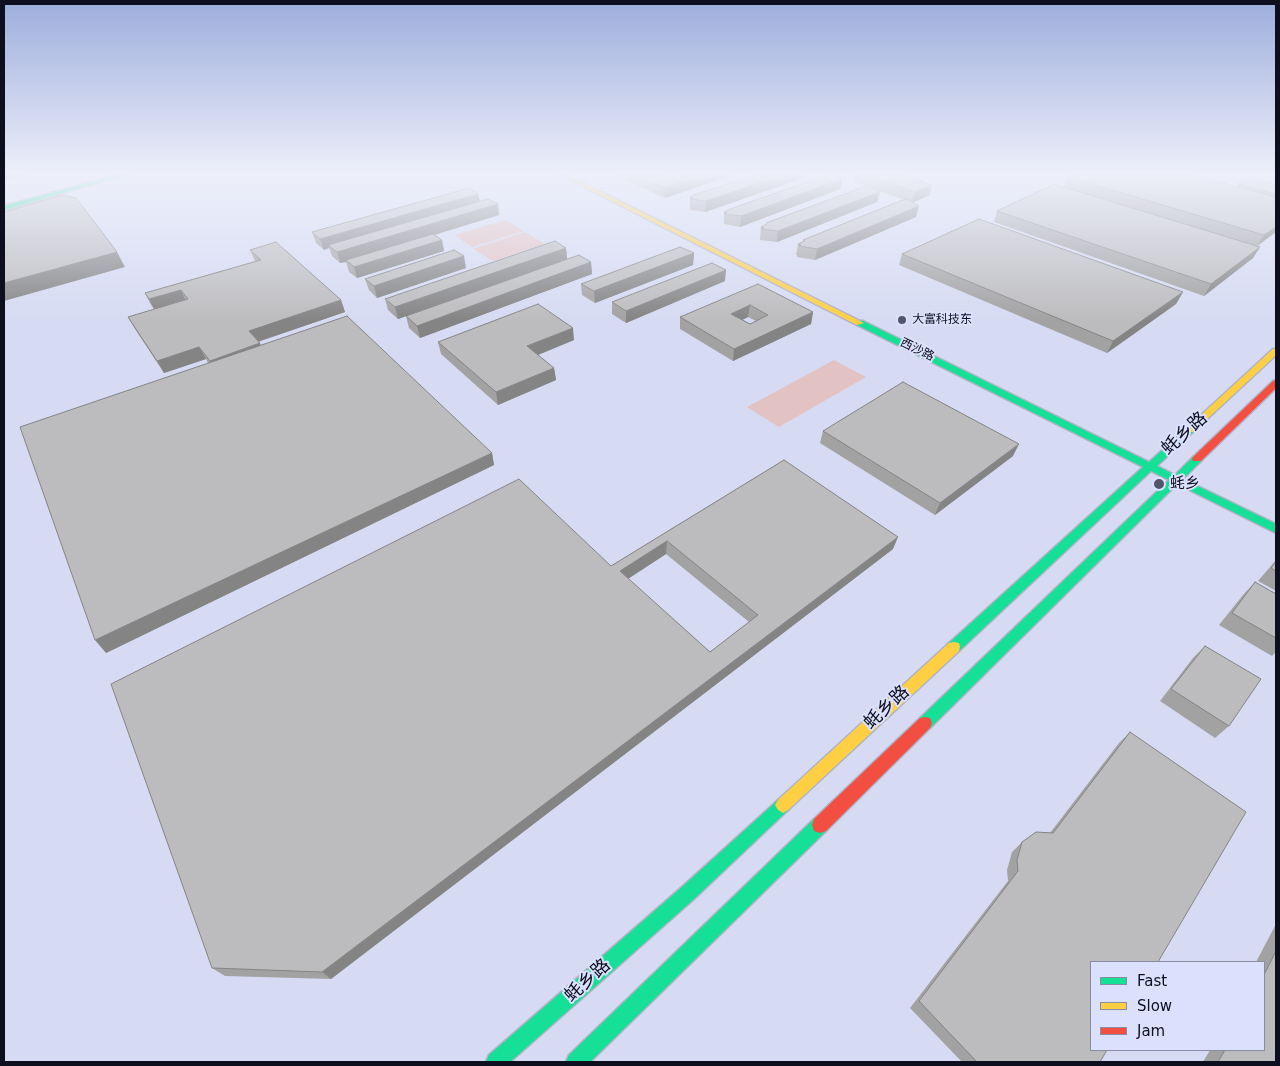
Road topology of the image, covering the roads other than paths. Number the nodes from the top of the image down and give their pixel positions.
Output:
1 (657, 222) edge
2 (1276, 351) edge
3 (1276, 383) edge
4 (1150, 466) junction
5 (1176, 480) junction
6 (1276, 529) edge
7 (496, 1062) edge
8 (576, 1062) edge

1 - 4 street, 西沙路
2 - 4 street, 蚝乡路
3 - 5 street, 蚝乡路
4 - 5 street, 西沙路
4 - 7 street, 蚝乡路
5 - 6 street, 西沙路
5 - 8 street, 蚝乡路

